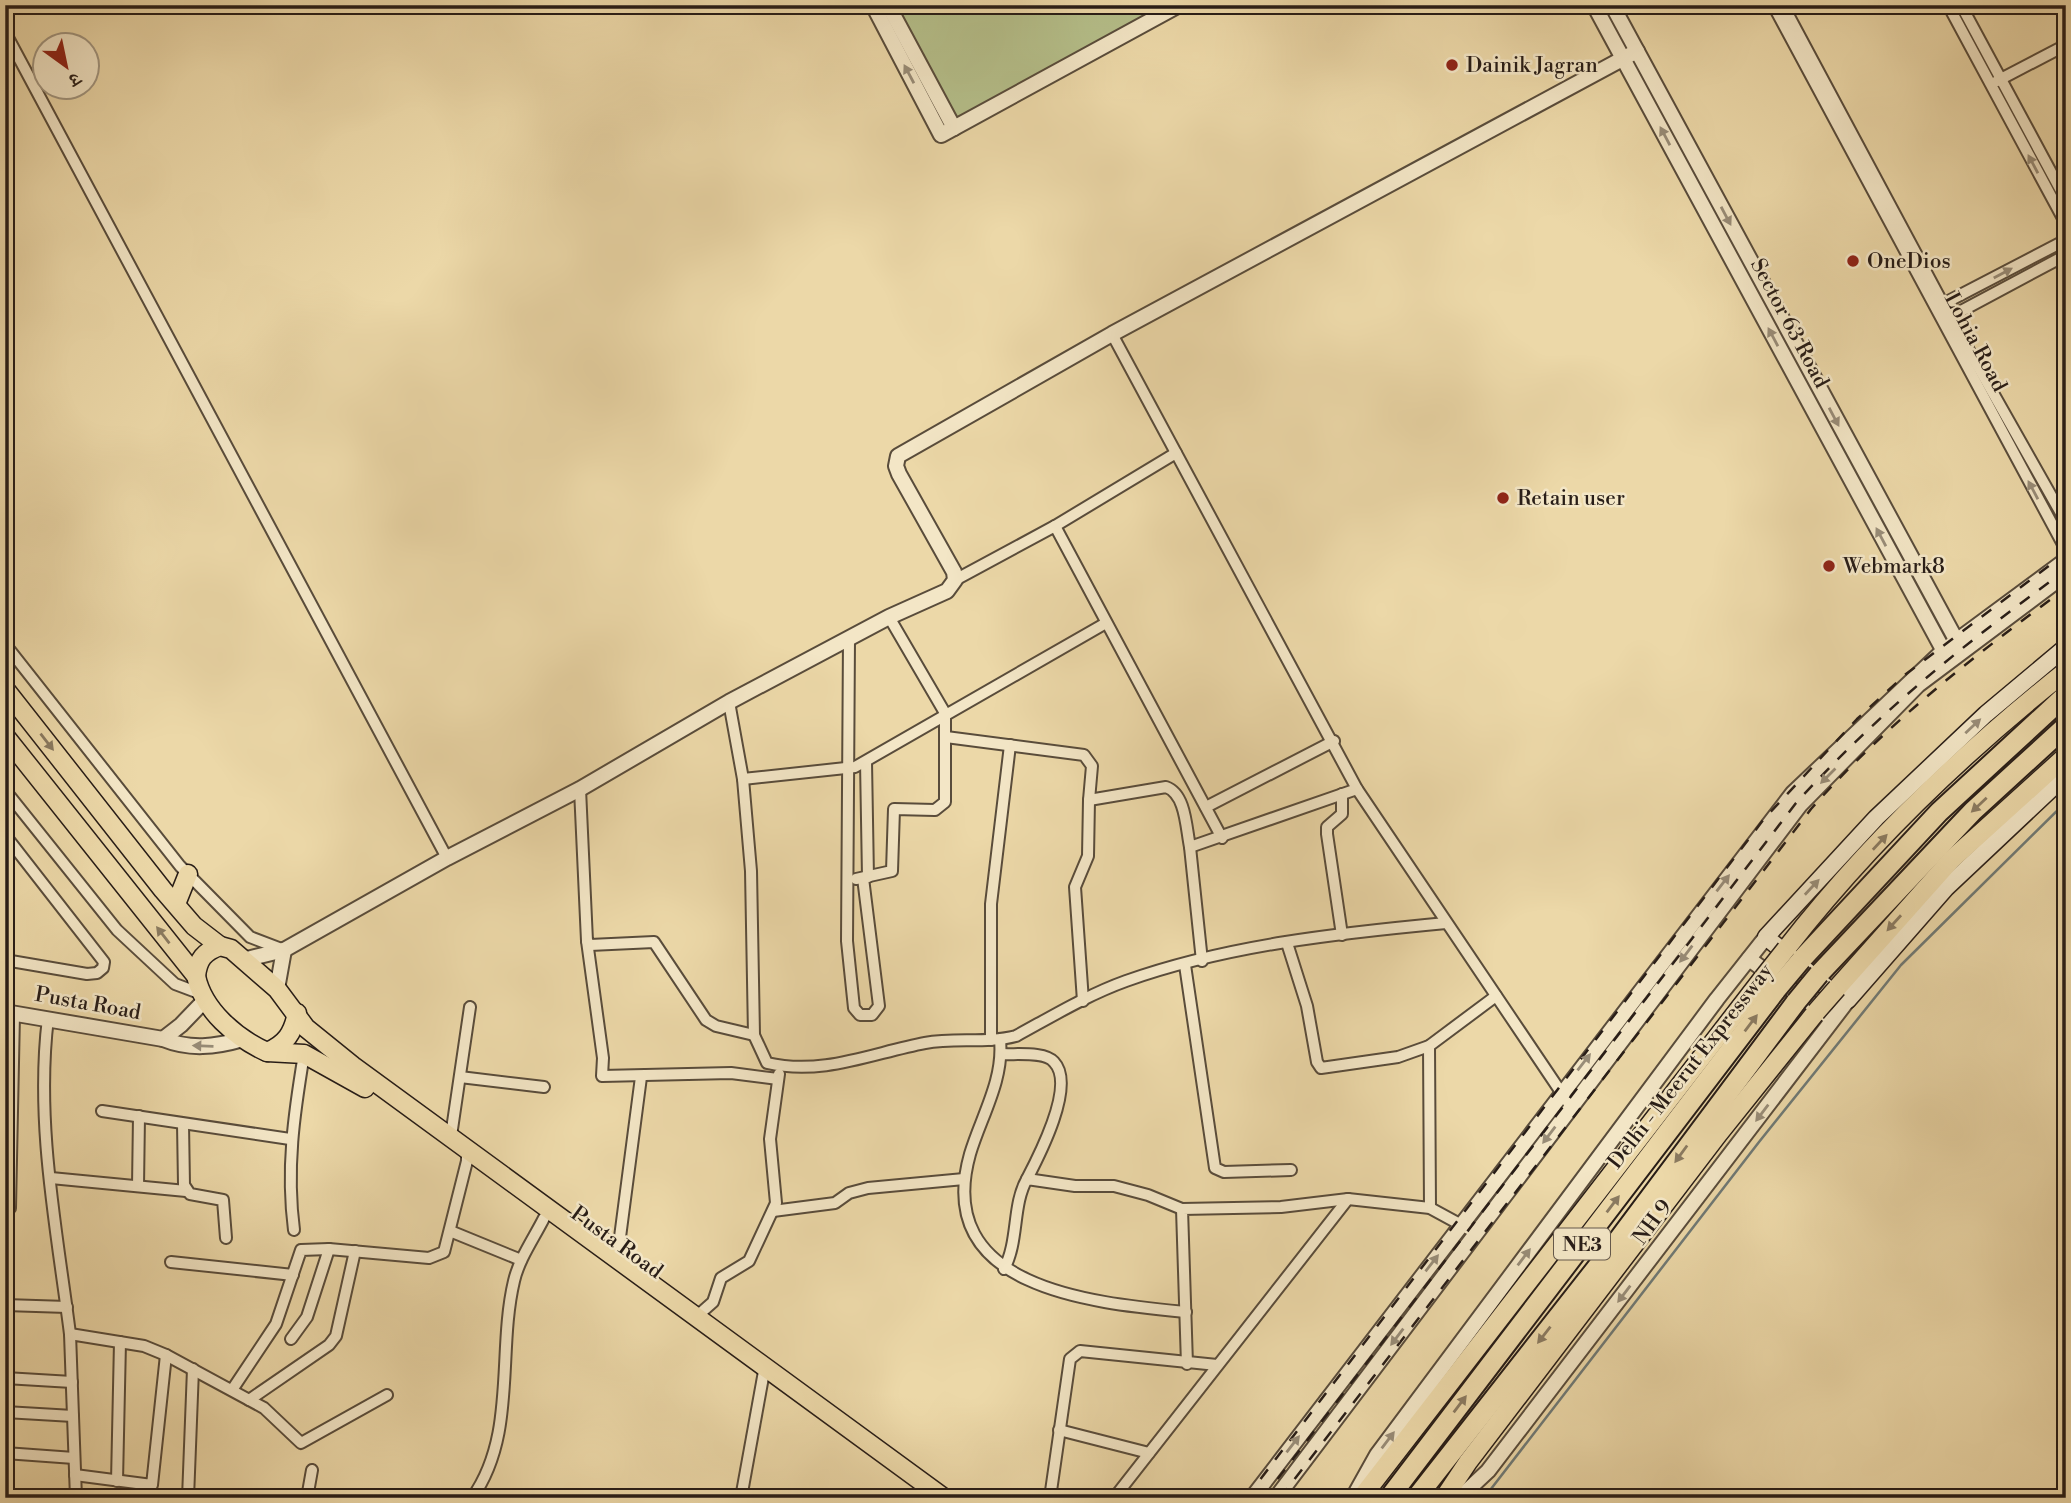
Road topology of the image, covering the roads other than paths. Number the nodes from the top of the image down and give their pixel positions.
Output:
1 (873, 5) edge
2 (888, 5) edge
3 (1179, 5) edge
4 (1594, 5) edge
5 (1612, 5) edge
6 (1773, 5) edge
7 (1783, 5) edge
8 (1948, 5) edge
9 (1961, 5) edge
10 (5, 32) edge
11 (2066, 45) edge
12 (1637, 51) junction
13 (1623, 59) junction
14 (1996, 82) junction
15 (948, 131) junction
16 (2066, 200) edge
17 (2066, 224) edge
18 (2066, 240) edge
19 (2066, 256) edge
20 (1943, 304) junction
21 (1950, 317) junction
22 (1112, 334) junction
23 (1176, 453) junction
24 (2066, 522) edge
25 (1055, 526) junction
26 (2066, 550) edge
27 (2066, 559) edge
28 (2066, 574) edge
29 (955, 580) junction
30 (1926, 604) junction
31 (890, 617) junction
32 (1106, 623) junction
33 (849, 639) junction
34 (5, 644) edge
35 (1959, 646) junction
36 (2066, 647) edge
37 (1946, 656) junction
38 (2066, 670) edge
39 (5, 689) edge
40 (2066, 695) edge
41 (729, 702) junction
42 (945, 713) junction
43 (2066, 726) edge
44 (5, 736) edge
45 (946, 737) junction
46 (1334, 741) junction
47 (1010, 746) junction
48 (2066, 756) edge
49 (866, 762) junction
50 (846, 769) junction
51 (2066, 775) edge
52 (743, 779) junction
53 (580, 789) junction
54 (1357, 789) junction
55 (5, 790) edge
56 (1342, 794) junction
57 (1089, 800) junction
58 (1206, 807) junction
59 (5, 835) edge
60 (1222, 838) junction
61 (1190, 847) junction
62 (447, 858) junction
63 (188, 874) junction
64 (866, 878) junction
65 (847, 880) junction
66 (176, 904) junction
67 (1446, 923) junction
68 (1342, 935) junction
69 (1766, 937) junction
70 (587, 941) junction
71 (1287, 943) junction
72 (220, 946) junction
73 (284, 950) junction
74 (1794, 954) junction
75 (6, 959) edge
76 (1749, 959) junction
77 (243, 960) junction
78 (1202, 961) junction
79 (1185, 964) junction
80 (166, 976) junction
81 (1770, 984) junction
82 (200, 989) junction
83 (277, 989) junction
84 (1842, 994) junction
85 (1496, 996) junction
86 (1083, 1001) junction
87 (470, 1007) dead end
88 (10, 1013) edge
89 (297, 1013) junction
90 (1824, 1016) junction
91 (48, 1018) junction
92 (754, 1035) junction
93 (163, 1039) junction
94 (243, 1040) junction
95 (995, 1040) junction
96 (1429, 1046) junction
97 (267, 1052) junction
98 (304, 1054) junction
99 (1001, 1054) junction
100 (780, 1064) junction
101 (460, 1077) junction
102 (641, 1077) junction
103 (778, 1079) junction
104 (544, 1087) dead end
105 (1560, 1093) junction
106 (1571, 1107) junction
107 (102, 1111) dead end
108 (139, 1116) junction
109 (183, 1124) junction
110 (451, 1136) junction
111 (290, 1139) junction
112 (467, 1155) junction
113 (1291, 1170) dead end
114 (7, 1178) edge
115 (51, 1178) junction
116 (964, 1179) junction
117 (1027, 1179) junction
118 (138, 1186) junction
119 (186, 1191) junction
120 (1348, 1199) junction
121 (1430, 1208) junction
122 (1182, 1209) junction
123 (772, 1211) junction
124 (5, 1214) edge
125 (544, 1218) junction
126 (1462, 1224) junction
127 (294, 1230) dead end
128 (450, 1231) junction
129 (1476, 1233) junction
130 (226, 1238) dead end
131 (329, 1249) junction
132 (355, 1251) junction
133 (521, 1260) junction
134 (617, 1260) junction
135 (171, 1262) dead end
136 (1004, 1269) junction
137 (293, 1275) junction
138 (5, 1305) edge
139 (66, 1307) junction
140 (1186, 1312) junction
141 (696, 1317) junction
142 (70, 1334) junction
143 (291, 1339) dead end
144 (120, 1342) junction
145 (166, 1355) junction
146 (1187, 1364) junction
147 (1217, 1365) junction
148 (194, 1369) junction
149 (763, 1371) junction
150 (5, 1378) edge
151 (72, 1382) junction
152 (232, 1390) junction
153 (387, 1395) dead end
154 (249, 1400) junction
155 (5, 1412) edge
156 (72, 1416) junction
157 (1059, 1430) junction
158 (5, 1453) edge
159 (1149, 1453) junction
160 (74, 1458) junction
161 (312, 1470) dead end
162 (75, 1475) junction
163 (117, 1481) junction
164 (76, 1498) edge
165 (188, 1498) edge
166 (307, 1498) edge
167 (472, 1498) edge
168 (741, 1498) edge
169 (928, 1498) edge
170 (943, 1498) edge
171 (1050, 1498) edge
172 (1114, 1498) edge
173 (1252, 1498) edge
174 (1276, 1498) edge
175 (1353, 1498) edge
176 (1361, 1498) edge
177 (1389, 1498) edge
178 (1416, 1498) edge
179 (1444, 1498) edge
180 (1459, 1498) edge

15 -> 1 street
2 - 15 street
3 - 15 street
4 - 13 street, Sector 63 Road
5 - 12 street, Sector 63 Road
26 -> 6 street, Lohia Road
7 - 20 street, Lohia Road
8 - 14 street
9 - 14 street
10 - 62 street
11 - 14 street
12 - 13 street
12 -> 30 street, Sector 63 Road
13 - 22 street
30 -> 13 street, Sector 63 Road
14 - 16 street
17 -> 14 street
20 -> 18 street
19 - 21 street
20 - 21 street, Lohia Road
21 - 24 street, Lohia Road
22 - 23 street
22 - 29 street
23 - 25 street
23 - 46 street
25 - 29 street
25 - 32 street
27 - 35 street
28 - 35 street
29 - 31 street
30 - 35 street, Sector 63 Road
30 - 37 street, Sector 63 Road
31 - 33 street
31 - 42 street
32 - 42 street
32 - 58 street
33 - 41 street
33 - 50 street
34 - 63 street
35 - 37 street
69 -> 36 main road
105 -> 37 street
37 -> 106 street
74 -> 38 main road
39 -> 66 main road, Pusta Road
40 - 74 highway, Delhi - Meerut Expressway / NE3
41 - 52 street
41 - 53 street
42 - 45 street
42 - 49 street
43 -> 178 highway, Delhi - Meerut Expressway / NE3, bridge
82 -> 44 main road
45 - 47 street
45 - 64 street
46 - 54 street
46 - 58 street
47 - 57 street
47 - 95 street
48 -> 84 main road
49 - 50 street
49 - 64 street
50 - 52 street
50 - 65 street
51 - 84 main road
52 - 92 street
53 - 62 street
53 - 70 street
54 - 56 street
54 - 67 street
55 - 80 street
56 - 60 street
56 - 68 street
57 - 61 street
57 - 86 street
58 - 60 street
59 - 75 street
60 - 61 street
61 - 78 street
62 - 73 street
63 - 66 main road
63 - 73 street
64 - 65 street
64 - 65 street
66 - 72 main road, Pusta Road
67 - 68 street
67 - 85 street
68 - 71 street
69 - 76 street
69 - 84 main road
70 - 92 street
70 - 102 street
71 - 78 street
71 - 96 street
72 - 77 main road, Pusta Road
72 - 82 main road
73 - 77 street
73 - 83 street
74 - 81 highway, Delhi - Meerut Expressway / NE3, bridge
76 - 90 street
175 -> 76 street
77 - 83 main road, Pusta Road
78 - 79 street
79 - 86 street
79 - 113 street
80 - 82 street
80 - 82 street
81 - 176 main road
177 -> 81 highway, Delhi - Meerut Expressway / NE3
82 - 93 street, Pusta Road
82 - 94 main road
83 - 89 main road, Pusta Road
84 - 90 main road, bridge
85 - 96 street
85 - 105 street
86 - 95 street
87 - 101 street
88 - 91 street, Pusta Road
88 - 114 street
89 - 97 main road
89 - 110 main road, Pusta Road
90 - 179 main road
90 -> 180 street, NH 9
91 - 93 street, Pusta Road
91 - 115 street
92 - 100 street
94 -> 93 street, Pusta Road
94 - 97 main road
95 - 99 street
95 - 100 street
96 - 121 street
97 - 98 main road, Pusta Road
98 - 111 street
98 - 112 main road, Pusta Road
99 - 116 street
99 - 117 street
100 - 103 street
101 - 104 street
101 - 110 street
102 - 103 street
102 - 134 street
103 - 123 street
105 - 106 street
105 - 126 street
106 -> 129 street
107 - 108 street
108 - 109 street
108 - 118 street
109 - 111 street
109 - 119 street
110 - 112 main road, Pusta Road
111 - 127 street
112 - 125 main road, Pusta Road
112 - 128 street
112 - 134 main road, Pusta Road
114 - 124 street
115 - 118 street
115 - 139 street
116 - 123 street
116 - 136 street
117 - 122 street
117 - 136 street
118 - 119 street
119 - 130 street
120 - 121 street
120 - 122 street
120 - 147 street
121 - 126 street
122 - 140 street
123 - 141 street
125 - 133 street
125 - 149 main road, Pusta Road
126 - 129 street
173 -> 126 street
128 - 132 street
128 - 133 street
129 -> 174 street
131 - 132 street
131 - 137 street
131 - 143 street
132 - 154 street
133 - 167 street
134 - 141 main road, Pusta Road
135 - 137 street
136 - 140 street
137 - 152 street
138 - 139 street
139 - 142 street
140 - 146 street
141 - 149 main road, Pusta Road
142 - 144 street
142 - 151 street
144 - 145 street
144 - 163 street
145 - 148 street
145 - 163 street
146 - 147 street
146 - 157 street
147 - 159 street
148 - 152 street
148 - 165 street
149 - 168 street
149 - 169 main road, Pusta Road
149 - 170 main road, Pusta Road
150 - 151 street
151 - 156 street
152 - 154 street
153 - 154 street
155 - 156 street
156 - 160 street
157 - 159 street
157 - 171 street
158 - 160 street
159 - 172 street
160 - 162 street
161 - 166 street
162 - 163 street
162 - 164 street

